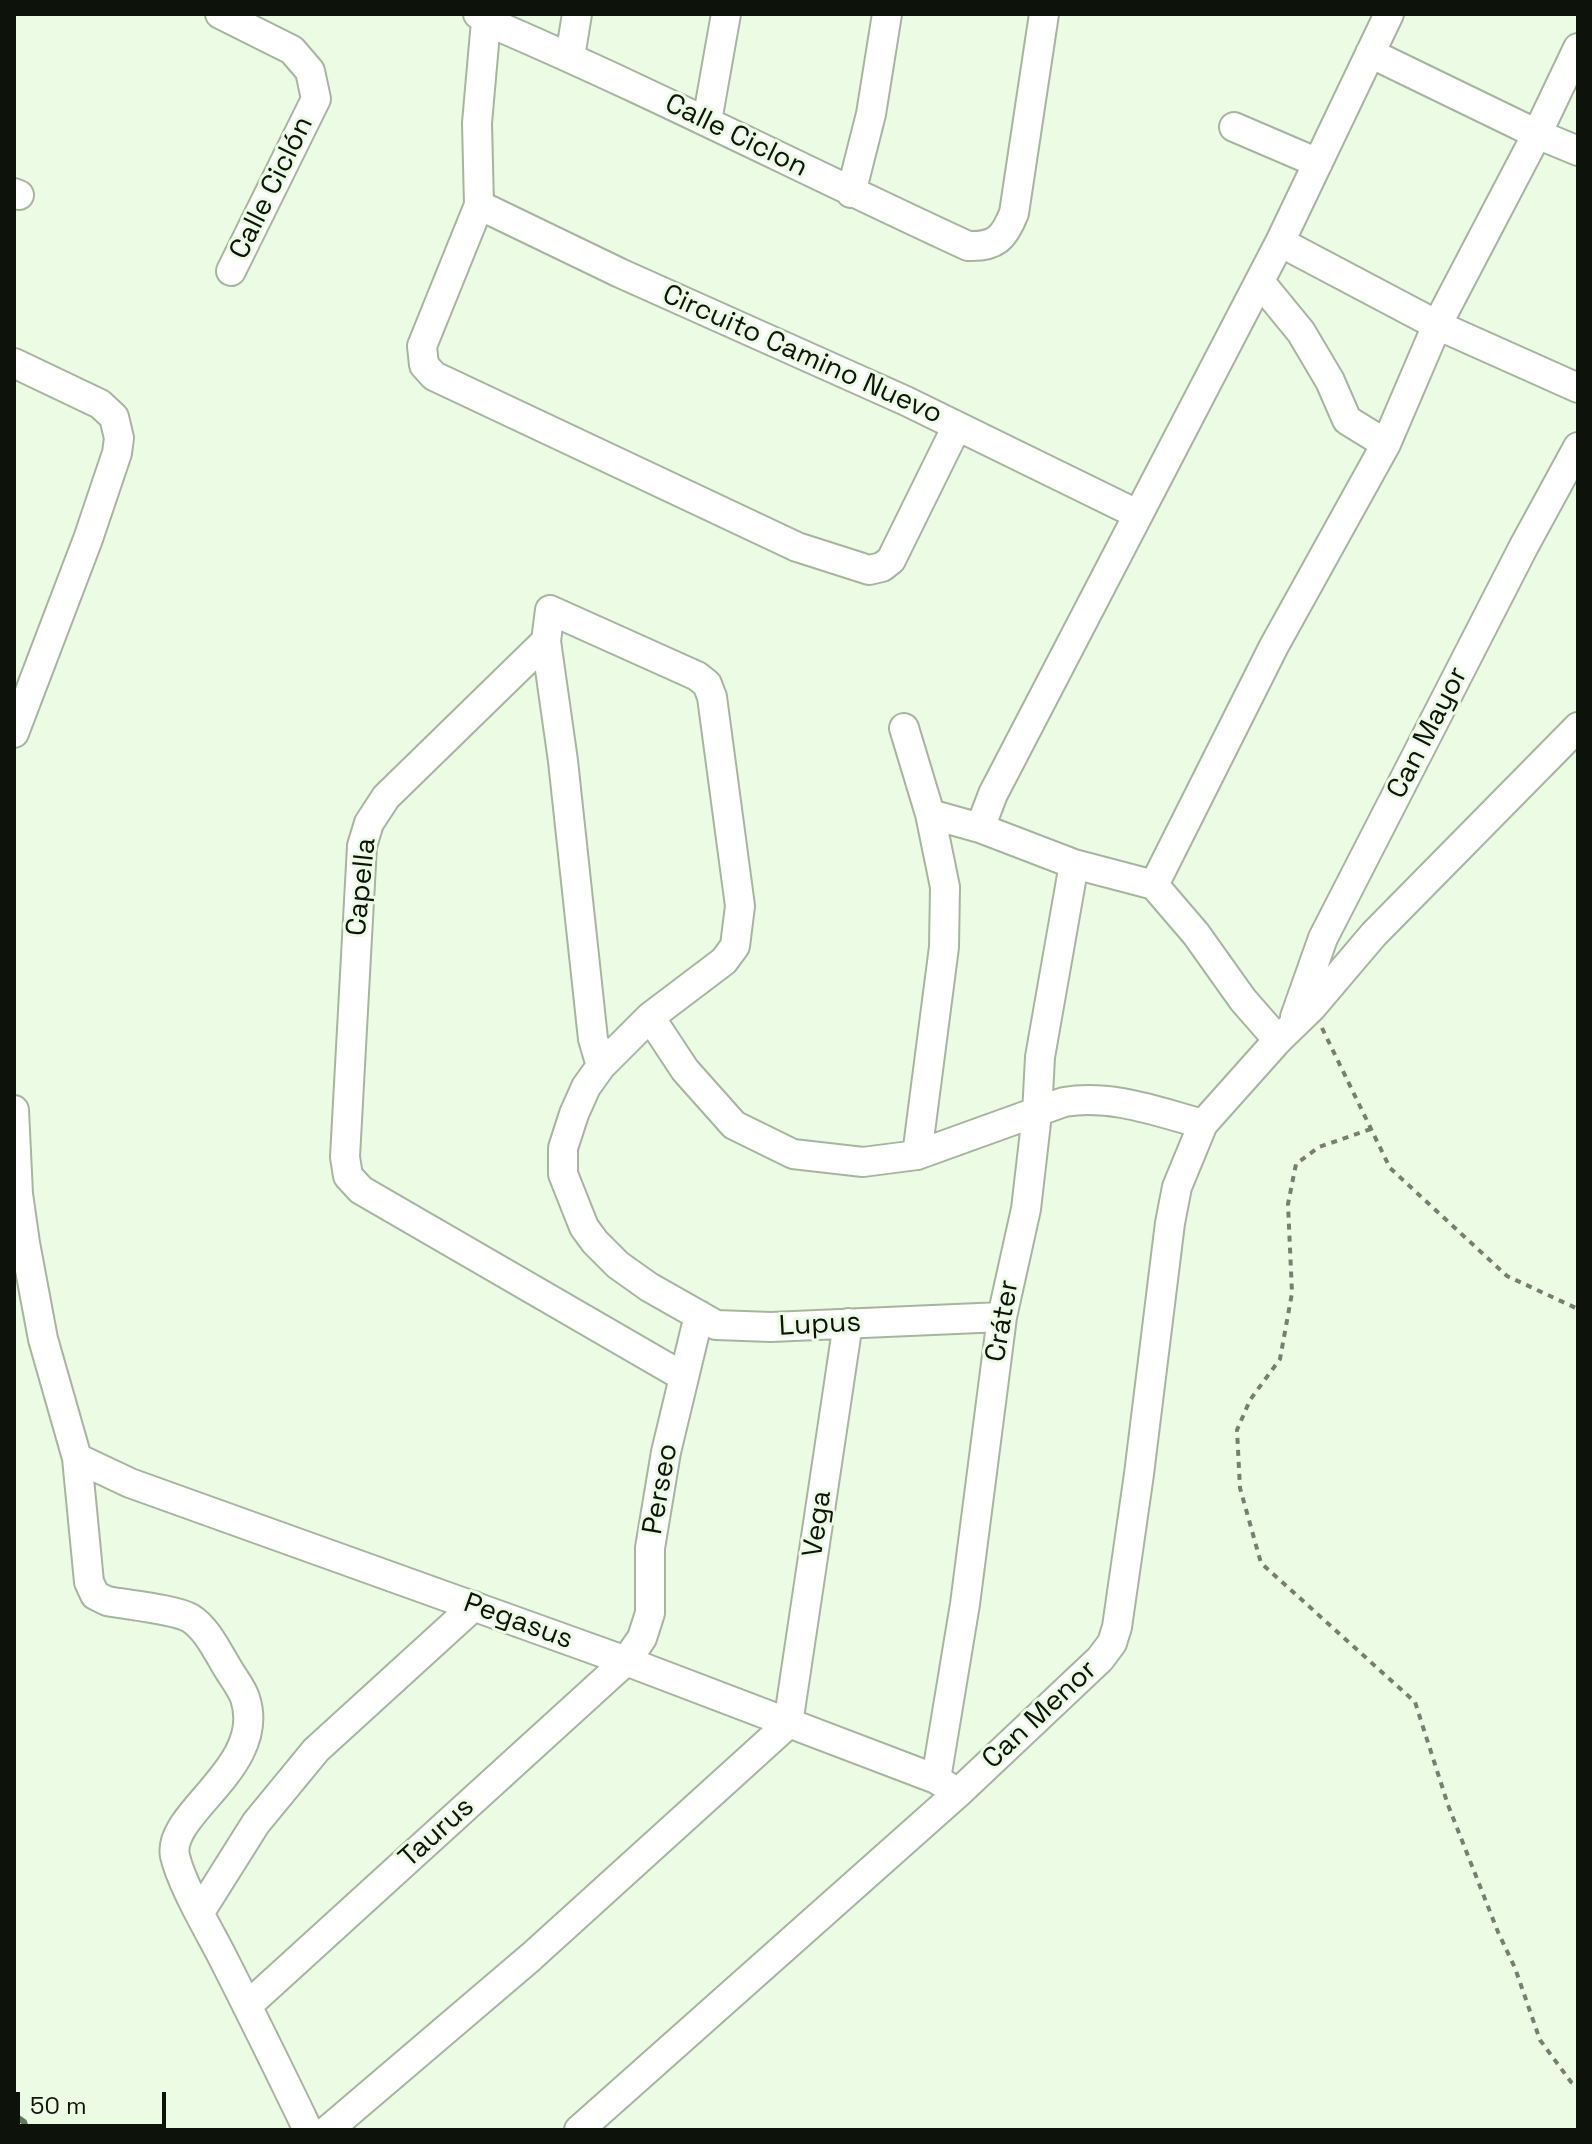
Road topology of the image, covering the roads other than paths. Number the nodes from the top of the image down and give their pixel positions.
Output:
1 (220, 14) edge
2 (577, 14) edge
3 (726, 14) edge
4 (887, 14) edge
5 (1044, 14) edge
6 (1389, 14) edge
7 (482, 18) edge
8 (1578, 48) edge
9 (1370, 53) junction
10 (570, 57) junction
11 (707, 121) junction
12 (1234, 127) dead end
13 (1537, 134) junction
14 (1578, 151) edge
15 (1318, 163) junction
16 (851, 193) junction
17 (479, 205) junction
18 (1280, 242) junction
19 (231, 271) dead end
20 (1260, 282) junction
21 (1437, 325) junction
22 (14, 363) edge
23 (1578, 388) edge
24 (957, 426) junction
25 (1386, 444) junction
26 (1576, 458) edge
27 (1137, 514) junction
28 (546, 641) junction
29 (1578, 727) edge
30 (904, 728) dead end
31 (14, 733) edge
32 (930, 814) junction
33 (980, 828) junction
34 (1074, 864) junction
35 (1154, 885) junction
36 (650, 1017) junction
37 (1294, 1024) junction
38 (601, 1066) junction
39 (14, 1110) edge
40 (1037, 1114) junction
41 (1203, 1124) junction
42 (917, 1155) junction
43 (699, 1315) junction
44 (1002, 1317) junction
45 (848, 1323) junction
46 (684, 1377) junction
47 (77, 1458) junction
48 (474, 1606) junction
49 (626, 1661) junction
50 (788, 1724) junction
51 (947, 1786) junction
52 (200, 1912) junction
53 (247, 2006) junction
54 (308, 2130) edge
55 (328, 2130) edge
56 (579, 2130) edge

1 - 19 street, Calle Ciclón
2 - 10 street
3 - 11 street
4 - 16 street
5 - 16 street, Calle Ciclon
6 - 9 street
7 - 10 street, Calle Ciclon
7 - 17 street
8 - 13 street
9 - 13 street
9 - 15 street
10 - 11 street, Calle Ciclon
11 - 16 street, Calle Ciclon
12 - 15 street
13 - 14 street
13 - 21 street
15 - 18 street
17 - 24 street, Circuito Camino Nuevo
17 - 24 street, Circuito Camino Nuevo
18 - 20 street
18 - 21 street
20 - 25 street
20 - 27 street
21 - 23 street
21 - 25 street
22 - 31 street
24 - 27 street
25 - 35 street
26 - 37 street, Can Mayor
27 - 33 street
28 - 36 street, Lupus
28 - 38 street
28 - 46 street, Capella
29 - 37 street, Can Menor
30 - 32 street
32 - 33 street
32 - 42 street
33 - 34 street
34 - 35 street
34 - 40 street, Cráter
35 - 37 street
36 - 38 street, Lupus
36 - 42 street
37 - 41 street, Can Menor
38 - 43 street, Lupus
39 - 47 street
40 - 41 street
40 - 42 street
40 - 44 street, Cráter
41 - 51 street, Can Menor
43 - 45 street, Lupus
43 - 46 street, Perseo
44 - 45 street, Lupus
44 - 51 street, Cráter
45 - 50 street, Vega
46 - 49 street, Perseo
47 - 48 street, Pegasus
47 - 52 street
48 - 49 street, Pegasus
48 - 52 street
49 - 50 street, Pegasus
49 - 53 street, Taurus
50 - 51 street, Pegasus
50 - 55 street
51 - 56 street, Can Menor
52 - 53 street
53 - 54 street

